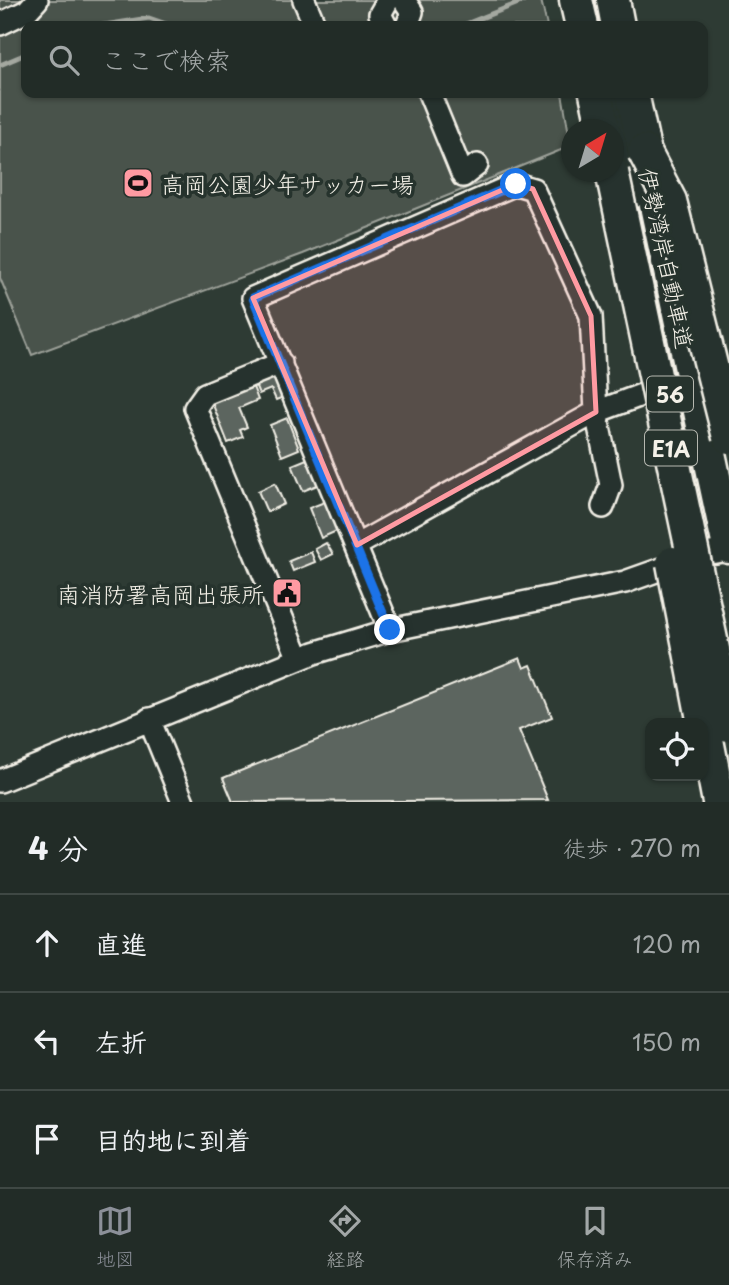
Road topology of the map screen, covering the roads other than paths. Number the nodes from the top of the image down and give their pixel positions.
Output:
1 (37, 0) edge
2 (304, 0) edge
3 (576, 0) edge
4 (590, 0) edge
5 (613, 0) edge
6 (625, 0) edge
7 (313, 21) edge
8 (581, 21) edge
9 (594, 21) edge
10 (617, 21) edge
11 (629, 21) edge
12 (0, 24) edge
13 (431, 98) edge
14 (597, 98) edge
15 (610, 98) edge
16 (633, 98) edge
17 (645, 98) edge
18 (602, 119) edge
19 (644, 151) junction
20 (477, 165) dead end
21 (614, 182) edge
22 (615, 182) edge
23 (729, 356) edge
24 (281, 363) junction
25 (701, 367) junction
26 (668, 385) junction
27 (596, 412) junction
28 (729, 437) edge
29 (729, 484) edge
30 (603, 507) dead end
31 (357, 545) junction
32 (721, 550) edge
33 (390, 630) junction
34 (299, 659) junction
35 (729, 696) edge
36 (149, 719) junction
37 (729, 725) edge
38 (0, 781) edge
39 (183, 802) edge
40 (719, 802) edge

1 - 12 street
2 - 7 street
3 - 8 highway
4 - 9 main road
5 - 10 highway
6 - 11 main road
13 - 20 street
14 - 18 highway
15 - 26 main road, 56
16 - 19 highway, 伊勢湾岸自動車道 / E1A
17 - 25 main road, 56
19 - 28 highway, bridge
19 - 32 highway, 伊勢湾岸自動車道 / E1A, bridge
21 - 40 highway, bridge
22 - 37 highway, 伊勢湾岸自動車道 / E1A, bridge
23 - 25 street
24 - 27 street
24 - 31 street
24 - 34 street
25 - 29 main road, 56
26 - 27 street
26 - 32 main road, 56
27 - 30 street
27 - 31 street
31 - 33 street
32 - 33 street
32 - 35 main road, 56
33 - 34 street
34 - 36 street
36 - 38 street
36 - 39 street

